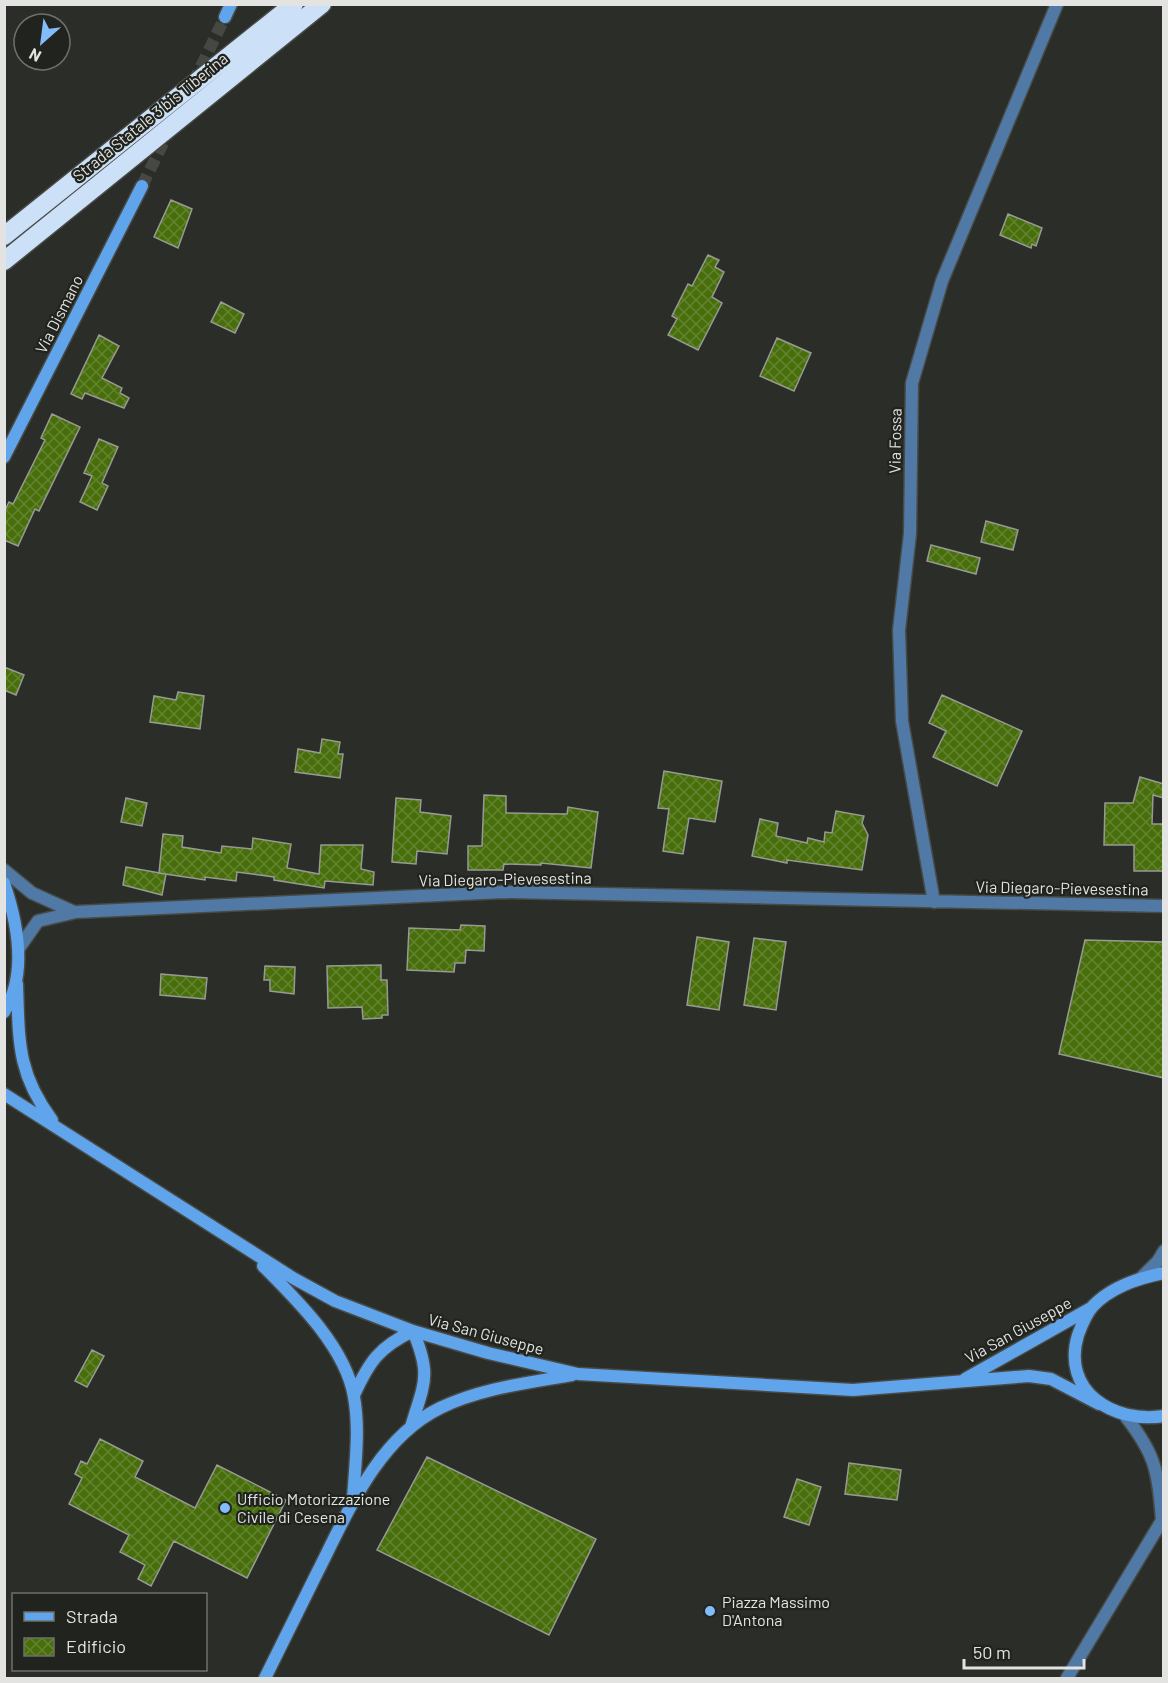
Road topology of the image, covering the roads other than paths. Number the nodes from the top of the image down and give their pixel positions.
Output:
1 (231, 4) edge
2 (294, 4) edge
3 (322, 4) edge
4 (1057, 4) edge
5 (225, 16) tunnel mouth
6 (142, 186) tunnel mouth
7 (4, 236) edge
8 (4, 261) edge
9 (4, 457) edge
10 (4, 870) edge
11 (4, 883) edge
12 (934, 902) junction
13 (1164, 906) edge
14 (76, 912) junction
15 (19, 948) junction
16 (17, 984) junction
17 (4, 1012) edge
18 (4, 1094) edge
19 (57, 1126) junction
20 (248, 1251) junction
21 (1164, 1251) edge
22 (1164, 1273) edge
23 (1141, 1278) junction
24 (1092, 1307) junction
25 (412, 1331) junction
26 (578, 1374) junction
27 (961, 1381) junction
28 (354, 1395) junction
29 (1099, 1404) junction
30 (1164, 1416) edge
31 (1126, 1417) junction
32 (411, 1427) junction
33 (353, 1500) junction
34 (1162, 1525) edge
35 (265, 1678) edge
36 (1067, 1678) edge

1 - 5 main road
2 - 7 highway, Strada Statale 3 bis Tiberina
3 - 8 highway, Strada Statale 3 bis Tiberina
4 - 12 street, Via Fossa
6 - 9 main road, Via Dismano
10 - 14 street, Via Diegaro-Pievesestina
11 - 15 main road, Via San Giuseppe
12 - 13 street, Via Diegaro-Pievesestina
12 - 14 street, Via Diegaro-Pievesestina
14 - 15 street, Via Diegaro-Pievesestina
15 - 16 main road, Via San Giuseppe
16 - 17 main road
16 - 19 main road, Via San Giuseppe
18 - 19 main road, Via San Giuseppe
19 - 20 main road, Via San Giuseppe
20 - 25 main road, Via San Giuseppe
20 - 28 main road
21 - 23 street
22 - 23 main road, Via San Giuseppe
23 - 24 main road, Via San Giuseppe
24 - 27 main road, Via San Giuseppe
24 - 29 main road
25 - 26 main road, Via San Giuseppe
25 - 28 main road
25 - 32 main road
26 - 27 main road, Via San Giuseppe
26 - 32 main road
27 - 29 main road, Via San Giuseppe
28 - 33 main road
29 - 31 main road, Via San Giuseppe
30 - 31 main road
31 - 34 street
32 - 33 main road
33 - 35 main road
34 - 36 street

